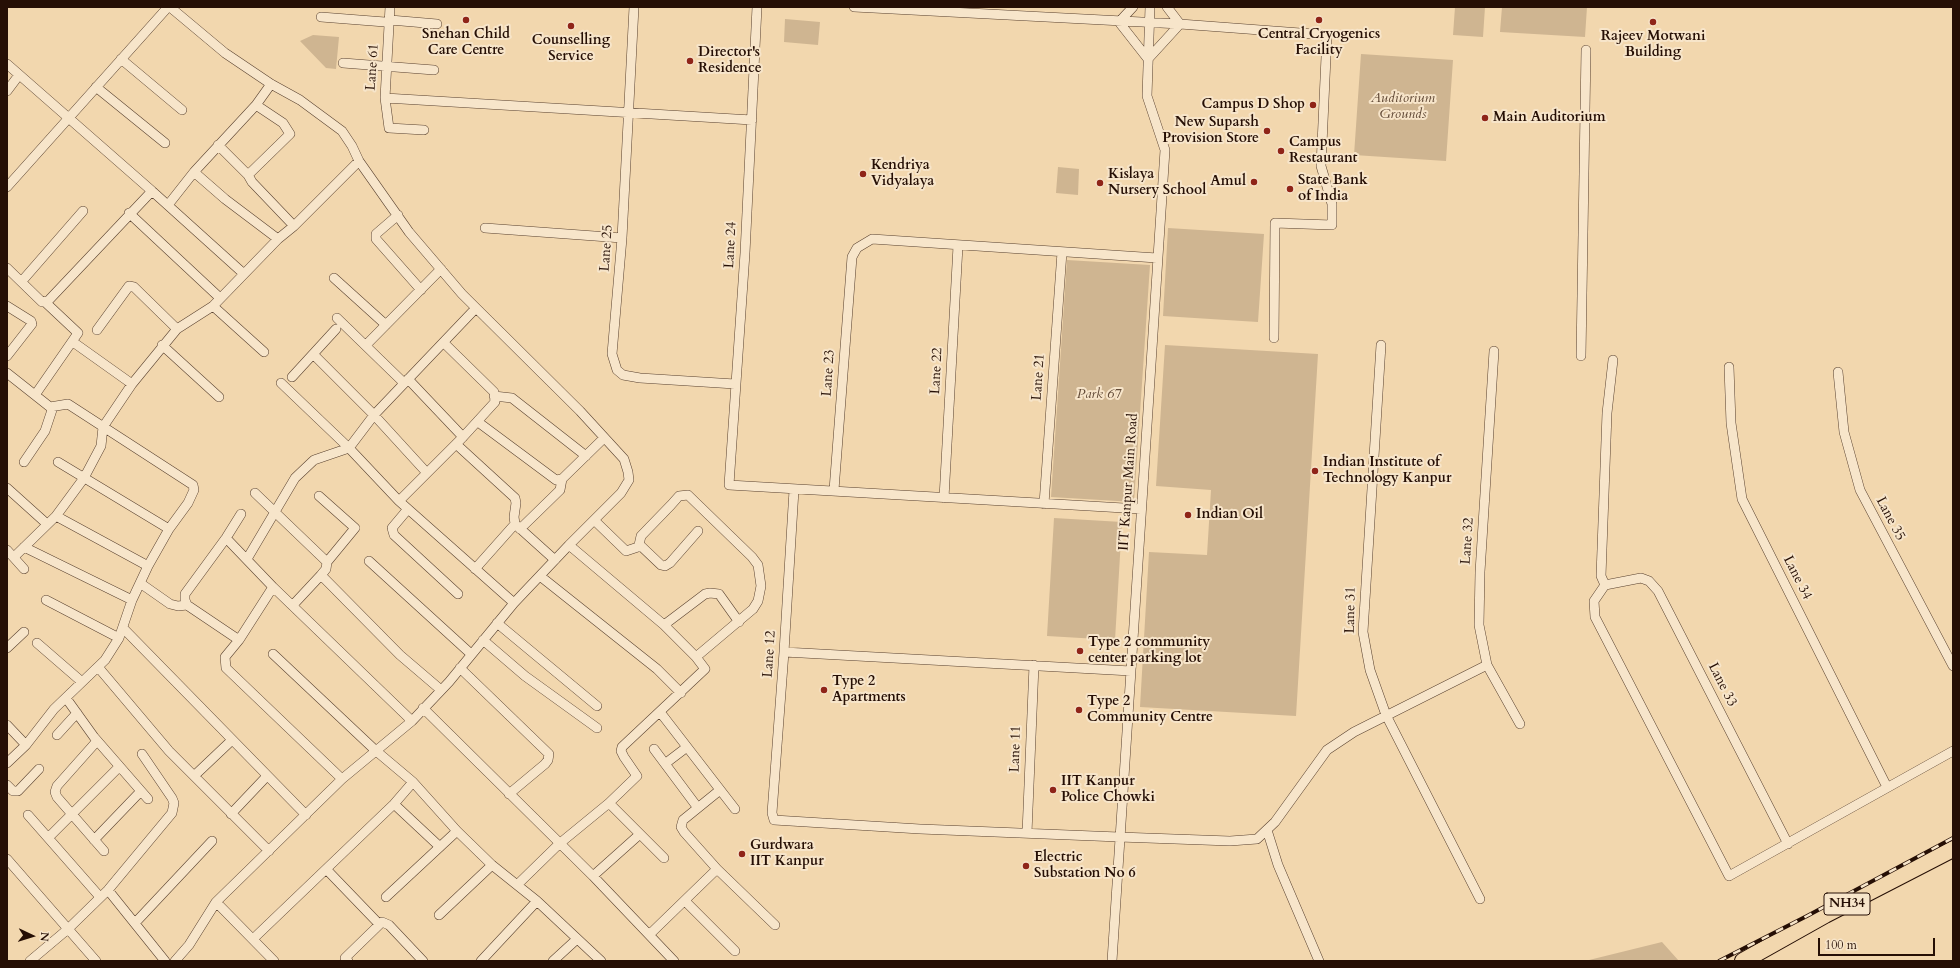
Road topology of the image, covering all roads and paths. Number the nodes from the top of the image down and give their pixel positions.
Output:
1 (169, 7) edge
2 (390, 7) edge
3 (634, 7) edge
4 (757, 7) edge
5 (854, 7) edge
6 (1133, 7) edge
7 (1150, 7) edge
8 (1167, 7) edge
9 (321, 17) dead end
10 (390, 20) junction
11 (1119, 22) junction
12 (1148, 23) junction
13 (437, 24) dead end
14 (1180, 24) junction
15 (1586, 50) dead end
16 (121, 59) junction
17 (1148, 59) junction
18 (343, 63) dead end
19 (7, 64) edge
20 (387, 67) junction
21 (434, 70) dead end
22 (19, 75) junction
23 (271, 84) junction
24 (96, 87) junction
25 (7, 91) edge
26 (385, 98) junction
27 (256, 105) junction
28 (182, 110) dead end
29 (629, 113) junction
30 (69, 118) junction
31 (752, 120) junction
32 (424, 130) dead end
33 (165, 143) dead end
34 (218, 145) junction
35 (359, 161) junction
36 (194, 172) junction
37 (248, 175) junction
38 (9, 182) edge
39 (152, 190) junction
40 (168, 205) junction
41 (83, 211) dead end
42 (129, 213) junction
43 (398, 215) junction
44 (294, 226) junction
45 (485, 228) dead end
46 (622, 238) junction
47 (278, 239) junction
48 (958, 246) junction
49 (1062, 252) junction
50 (1157, 258) junction
51 (7, 268) edge
52 (441, 268) junction
53 (244, 274) junction
54 (334, 278) dead end
55 (22, 281) junction
56 (421, 290) junction
57 (220, 298) junction
58 (45, 302) junction
59 (7, 306) edge
60 (213, 306) junction
61 (476, 308) junction
62 (337, 318) dead end
63 (386, 325) junction
64 (176, 329) junction
65 (336, 329) dead end
66 (97, 330) dead end
67 (1274, 338) dead end
68 (73, 342) junction
69 (444, 343) junction
70 (162, 345) junction
71 (366, 345) junction
72 (1381, 345) dead end
73 (1494, 351) dead end
74 (264, 352) dead end
75 (313, 354) junction
76 (7, 356) edge
77 (1581, 356) dead end
78 (1613, 360) dead end
79 (1728, 367) dead end
80 (1838, 372) dead end
81 (7, 373) edge
82 (292, 377) dead end
83 (406, 381) junction
84 (281, 383) dead end
85 (132, 384) junction
86 (735, 384) junction
87 (35, 395) junction
88 (494, 396) junction
89 (219, 397) dead end
90 (53, 408) junction
91 (374, 415) junction
92 (478, 422) junction
93 (103, 427) junction
94 (463, 437) junction
95 (604, 438) junction
96 (456, 444) junction
97 (349, 448) junction
98 (586, 456) junction
99 (24, 462) dead end
100 (58, 462) dead end
101 (427, 473) junction
102 (84, 478) junction
103 (562, 480) junction
104 (7, 488) edge
105 (794, 490) junction
106 (834, 490) junction
107 (255, 493) dead end
108 (320, 496) dead end
109 (944, 498) junction
110 (399, 501) junction
111 (1044, 504) junction
112 (408, 509) junction
113 (1141, 509) junction
114 (276, 512) junction
115 (241, 514) dead end
116 (56, 516) junction
117 (594, 520) junction
118 (47, 524) junction
119 (518, 527) junction
120 (169, 529) junction
121 (698, 532) dead end
122 (226, 538) junction
123 (569, 545) junction
124 (24, 546) junction
125 (638, 546) junction
126 (7, 550) edge
127 (14, 557) junction
128 (247, 559) junction
129 (555, 560) junction
130 (369, 561) dead end
131 (327, 562) junction
132 (148, 566) junction
133 (24, 569) dead end
134 (475, 569) junction
135 (321, 575) junction
136 (540, 576) junction
137 (140, 583) junction
138 (1605, 585) junction
139 (273, 587) junction
140 (458, 594) dead end
141 (46, 600) dead end
142 (132, 600) junction
143 (514, 603) junction
144 (187, 605) junction
145 (292, 605) junction
146 (739, 622) junction
147 (497, 624) junction
148 (664, 625) junction
149 (123, 628) junction
150 (24, 632) dead end
151 (119, 638) junction
152 (238, 640) junction
153 (483, 640) junction
154 (37, 642) dead end
155 (7, 648) edge
156 (784, 652) junction
157 (273, 654) dead end
158 (471, 654) junction
159 (696, 657) junction
160 (1487, 665) junction
161 (1034, 666) junction
162 (1953, 666) edge
163 (98, 667) junction
164 (460, 668) junction
165 (1131, 671) junction
166 (82, 682) junction
167 (441, 690) junction
168 (681, 693) junction
169 (66, 698) junction
170 (597, 706) dead end
171 (424, 708) junction
172 (660, 712) junction
173 (77, 713) junction
174 (1386, 715) junction
175 (412, 721) junction
176 (1520, 724) dead end
177 (7, 725) edge
178 (597, 728) dead end
179 (57, 735) dead end
180 (232, 740) junction
181 (97, 741) junction
182 (26, 745) junction
183 (687, 747) junction
184 (654, 749) dead end
185 (375, 750) junction
186 (1953, 752) edge
187 (142, 754) dead end
188 (7, 762) edge
189 (666, 763) junction
190 (119, 767) junction
191 (39, 769) dead end
192 (194, 776) junction
193 (267, 776) junction
194 (342, 779) junction
195 (413, 782) junction
196 (7, 785) edge
197 (1887, 787) junction
198 (720, 790) junction
199 (141, 791) junction
200 (509, 794) junction
201 (148, 799) dead end
202 (609, 803) junction
203 (394, 804) junction
204 (698, 808) junction
205 (735, 809) dead end
206 (72, 814) junction
207 (231, 814) junction
208 (28, 815) dead end
209 (306, 815) junction
210 (1267, 830) junction
211 (457, 831) junction
212 (1027, 833) junction
213 (640, 834) junction
214 (49, 837) junction
215 (1119, 837) junction
216 (94, 840) junction
217 (212, 841) dead end
218 (559, 844) junction
219 (1788, 844) junction
220 (440, 847) junction
221 (1953, 849) edge
222 (104, 851) dead end
223 (269, 851) junction
224 (664, 858) dead end
225 (7, 859) edge
226 (1953, 861) edge
227 (492, 865) junction
228 (717, 869) junction
229 (327, 870) junction
230 (593, 876) junction
231 (517, 885) junction
232 (108, 890) junction
233 (100, 897) junction
234 (386, 897) dead end
235 (1480, 899) dead end
236 (537, 901) junction
237 (685, 901) junction
238 (216, 902) junction
239 (439, 916) dead end
240 (135, 923) junction
241 (379, 924) junction
242 (775, 925) dead end
243 (68, 929) junction
244 (650, 934) junction
245 (253, 939) junction
246 (577, 939) junction
247 (735, 950) dead end
248 (345, 960) edge
249 (30, 961) edge
250 (96, 961) edge
251 (165, 961) edge
252 (175, 961) edge
253 (274, 961) edge
254 (423, 961) edge
255 (481, 961) edge
256 (553, 961) edge
257 (601, 961) edge
258 (674, 961) edge
259 (1112, 961) edge
260 (1319, 961) edge
261 (1743, 961) edge
262 (1764, 961) edge

1 - 16 street
1 - 23 street
2 - 10 street, Lane 61
3 - 29 street, Lane 25
4 - 31 street, Lane 24
5 - 11 street
6 - 11 street
7 - 12 street, IIT Kanpur Main Road
8 - 14 street
9 - 10 street
10 - 13 street
10 - 20 street, Lane 61
11 - 12 street
11 - 17 street
12 - 14 street
12 - 17 street, IIT Kanpur Main Road
14 - 17 street
14 - 67 street
15 - 77 street
16 - 24 street
16 - 28 street
17 - 50 street, IIT Kanpur Main Road
18 - 20 street
19 - 22 street
20 - 21 street
20 - 26 street, Lane 61
22 - 25 street
22 - 30 street
23 - 27 street
23 - 35 street
24 - 30 street
24 - 33 street
26 - 29 street, Lane 61
26 - 32 street
27 - 34 street
27 - 37 street
29 - 31 street, Lane 61
29 - 46 street, Lane 25
30 - 38 street
30 - 39 street
31 - 86 street, Lane 24
34 - 36 street
34 - 37 street
35 - 43 street
35 - 44 street
36 - 40 street
36 - 47 street
37 - 44 street
39 - 40 street
39 - 42 street
40 - 53 street
41 - 55 street
42 - 57 street
42 - 58 street
43 - 52 street
43 - 56 street
44 - 47 street
45 - 46 street
46 - 86 street, Lane 25
47 - 53 street
48 - 49 street
48 - 106 street, Lane 23
48 - 109 street, Lane 22
49 - 50 street
49 - 111 street, Lane 21
50 - 113 street, IIT Kanpur Main Road
51 - 55 street
52 - 56 street
52 - 61 street
53 - 57 street
54 - 63 street
55 - 58 street
56 - 63 street
57 - 60 street
58 - 68 street
59 - 76 street
60 - 64 street
60 - 74 street
61 - 69 street
61 - 95 street
62 - 71 street
63 - 71 street
64 - 66 street
64 - 70 street
65 - 75 street
68 - 85 street
68 - 87 street
69 - 83 street
69 - 88 street
70 - 85 street
70 - 89 street
71 - 83 street
72 - 174 street, Lane 31
73 - 160 street, Lane 32
75 - 82 street
75 - 91 street
78 - 138 street
79 - 197 street, Lane 34
80 - 162 street, Lane 35
81 - 87 street
83 - 91 street
83 - 94 street
84 - 97 street
85 - 93 street
86 - 105 street, Lane 24
87 - 90 street
88 - 92 street
88 - 98 street
90 - 93 street
90 - 99 street
91 - 97 street
91 - 101 street
92 - 94 street
92 - 103 street
93 - 102 street
93 - 120 street
94 - 96 street
95 - 98 street
95 - 117 street
96 - 101 street
96 - 119 street
97 - 110 street
97 - 114 street
98 - 103 street
100 - 102 street
101 - 110 street
102 - 116 street
102 - 120 street
103 - 119 street
104 - 118 street
105 - 106 street
105 - 156 street, Lane 12
106 - 109 street
107 - 114 street
108 - 131 street
109 - 111 street
110 - 112 street
111 - 113 street
112 - 134 street
112 - 140 street
113 - 165 street, IIT Kanpur Main Road
114 - 128 street
114 - 131 street
115 - 122 street
116 - 118 street
116 - 132 street
117 - 123 street
117 - 125 street
118 - 124 street
119 - 129 street
119 - 134 street
120 - 132 street
121 - 125 street
122 - 128 street
122 - 144 street
123 - 129 street
123 - 148 street
124 - 127 street
124 - 142 street
125 - 146 street
126 - 127 street
127 - 133 street
128 - 139 street
129 - 136 street
130 - 158 street
131 - 135 street
132 - 137 street
134 - 143 street
135 - 145 street
135 - 167 street
136 - 143 street
136 - 168 street
137 - 142 street
137 - 144 street
138 - 219 street, Lane 33
138 - 219 street
139 - 145 street
139 - 152 street
141 - 151 street
142 - 149 street
143 - 147 street
144 - 152 street
145 - 175 street
146 - 148 street
146 - 159 street
147 - 153 street
147 - 170 street
148 - 159 street
149 - 151 street
149 - 180 street
150 - 155 street
151 - 163 street
152 - 194 street
153 - 158 street
153 - 178 street
154 - 166 street
156 - 161 street
156 - 212 street, Lane 12
157 - 185 street
158 - 164 street
159 - 168 street
160 - 174 street
160 - 176 street, Lane 32
161 - 165 street
161 - 212 street, Lane 11
163 - 166 street
163 - 192 street
164 - 167 street
164 - 200 street
165 - 215 street, IIT Kanpur Main Road
166 - 169 street
167 - 171 street
168 - 172 street
169 - 173 street
169 - 182 street
171 - 175 street
171 - 200 street
172 - 183 street
172 - 202 street
173 - 179 street
173 - 181 street
174 - 210 street
174 - 235 street, Lane 31
175 - 185 street
177 - 182 street
180 - 192 street
180 - 193 street
181 - 190 street
181 - 206 street
182 - 188 street
183 - 189 street
183 - 198 street
184 - 189 street
185 - 194 street
185 - 195 street
186 - 197 street
187 - 232 street
189 - 204 street
190 - 199 street
190 - 206 street
191 - 196 street
192 - 207 street
193 - 207 street
193 - 209 street
194 - 209 street
195 - 203 street
195 - 211 street
197 - 219 street
198 - 204 street
198 - 205 street
199 - 201 street
199 - 216 street
200 - 218 street
202 - 213 street
202 - 218 street
203 - 220 street
203 - 229 street
204 - 228 street
206 - 214 street
206 - 216 street
207 - 223 street
208 - 214 street
209 - 223 street
210 - 215 street
210 - 260 street
211 - 220 street
211 - 227 street
212 - 215 street
213 - 224 street
213 - 230 street
214 - 233 street
215 - 259 street, IIT Kanpur Main Road
216 - 222 street
217 - 240 street
218 - 230 street
218 - 231 street
220 - 234 street
221 - 261 highway, NH34
223 - 238 street
225 - 243 street
226 - 262 highway, NH34
227 - 231 street
227 - 239 street
228 - 237 street
228 - 242 street
229 - 241 street
229 - 245 street
230 - 244 street
231 - 236 street
232 - 233 street
232 - 240 street
233 - 243 street
236 - 246 street
236 - 255 street
237 - 244 street
237 - 247 street
238 - 245 street
238 - 252 street
240 - 251 street
241 - 248 street
241 - 254 street
243 - 249 street
243 - 250 street
244 - 258 street
245 - 253 street
246 - 256 street
246 - 257 street

